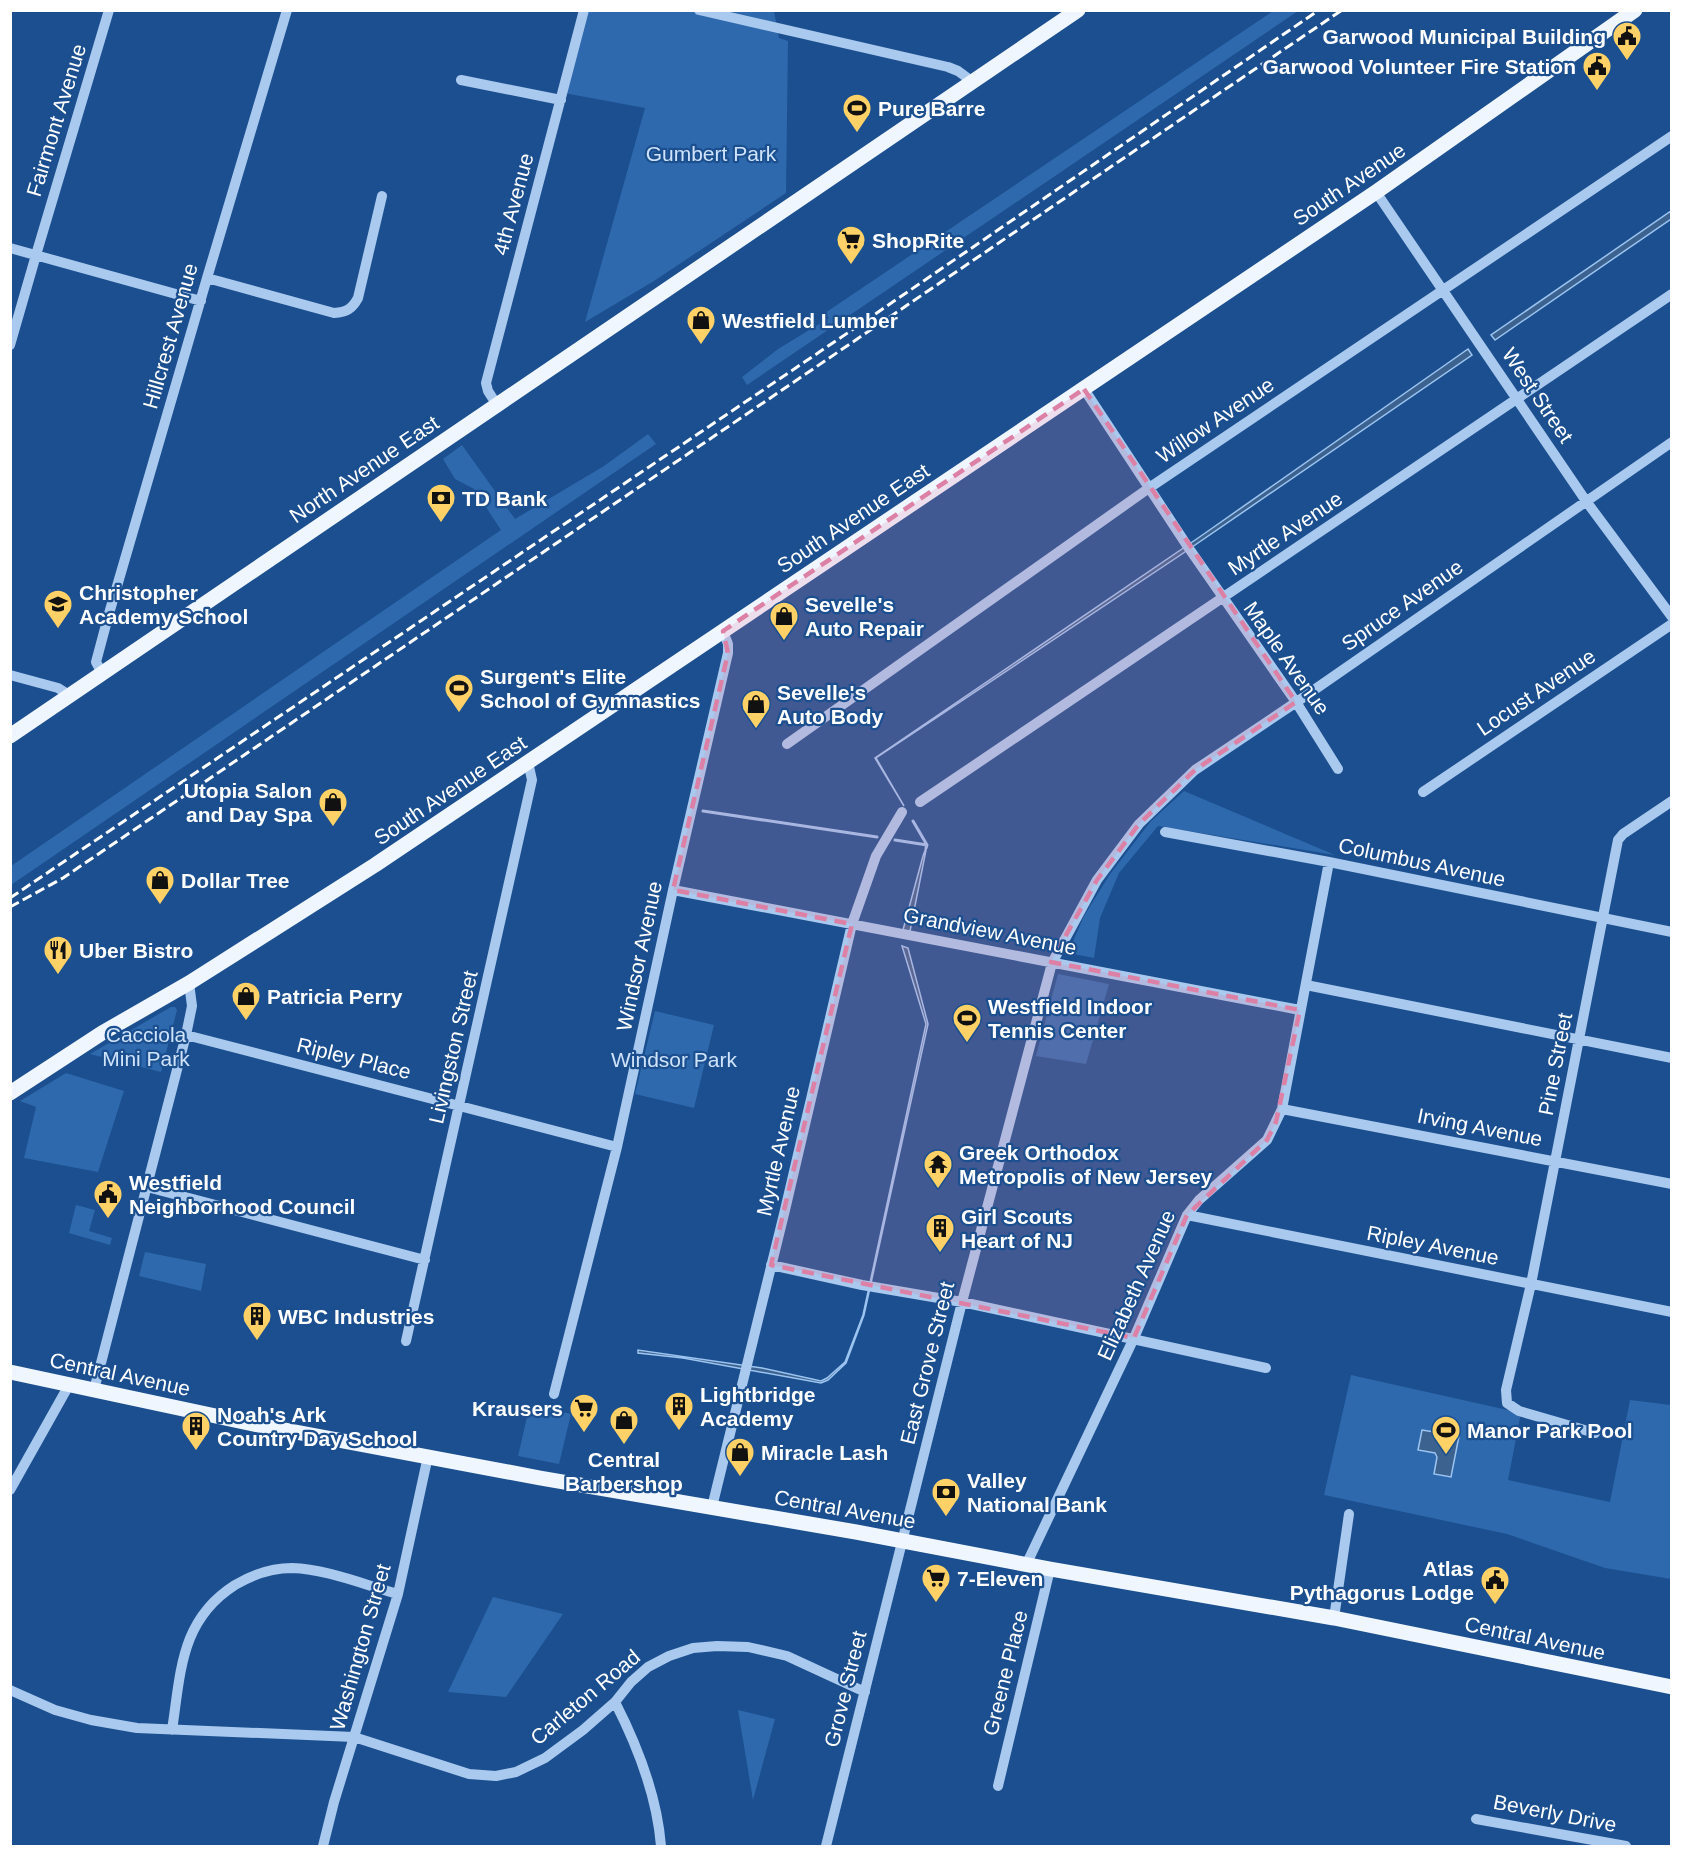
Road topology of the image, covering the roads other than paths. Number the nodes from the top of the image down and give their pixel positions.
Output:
1 (109, 10) edge
2 (287, 10) edge
3 (584, 10) edge
4 (699, 10) edge
5 (1078, 10) edge
6 (1635, 10) edge
7 (461, 80) dead end
8 (974, 82) junction
9 (561, 100) junction
10 (1671, 136) edge
11 (1376, 192) junction
12 (382, 196) dead end
13 (10, 248) edge
14 (36, 255) junction
15 (207, 278) junction
16 (1443, 290) junction
17 (1671, 294) edge
18 (201, 301) junction
19 (10, 345) edge
20 (1084, 389) junction
21 (1517, 399) junction
22 (497, 405) junction
23 (1671, 442) edge
24 (1149, 488) junction
25 (1586, 501) junction
26 (1223, 599) junction
27 (1671, 617) edge
28 (1671, 624) edge
29 (723, 631) junction
30 (102, 673) junction
31 (10, 675) edge
32 (69, 695) junction
33 (1296, 702) junction
34 (10, 736) edge
35 (787, 744) dead end
36 (528, 762) junction
37 (1338, 769) dead end
38 (1423, 792) dead end
39 (1671, 801) edge
40 (920, 802) dead end
41 (1158, 806) joint
42 (902, 812) dead end
43 (1165, 832) dead end
44 (1329, 862) junction
45 (673, 890) junction
46 (1603, 919) junction
47 (852, 924) junction
48 (1671, 932) edge
49 (1052, 963) junction
50 (189, 983) junction
51 (1305, 985) junction
52 (1300, 1010) junction
53 (186, 1035) junction
54 (1579, 1040) junction
55 (1671, 1058) edge
56 (10, 1093) edge
57 (460, 1106) junction
58 (1281, 1108) junction
59 (617, 1147) junction
60 (1555, 1162) junction
61 (1671, 1184) edge
62 (147, 1187) junction
63 (1186, 1215) junction
64 (425, 1260) junction
65 (771, 1265) junction
66 (1531, 1284) junction
67 (962, 1302) junction
68 (1671, 1312) edge
69 (1134, 1338) junction
70 (406, 1341) dead end
71 (1266, 1368) dead end
72 (10, 1372) edge
73 (69, 1385) junction
74 (94, 1390) junction
75 (554, 1394) dead end
76 (1595, 1433) dead end
77 (428, 1456) junction
78 (10, 1490) edge
79 (712, 1507) junction
80 (1349, 1514) dead end
81 (902, 1540) junction
82 (1026, 1565) junction
83 (1050, 1569) junction
84 (398, 1594) junction
85 (1334, 1618) junction
86 (1671, 1687) edge
87 (10, 1690) edge
88 (865, 1692) junction
89 (615, 1702) junction
90 (172, 1730) junction
91 (354, 1737) junction
92 (998, 1786) dead end
93 (1476, 1819) dead end
94 (323, 1846) edge
95 (661, 1846) edge
96 (826, 1846) edge
97 (1626, 1846) edge

1 - 14 street, Fairmont Avenue
2 - 15 street, Hillcrest Avenue
3 - 9 street, 4th Avenue
4 - 8 street
5 - 8 main road, North Avenue East
6 - 11 main road, South Avenue
7 - 9 street
8 - 22 main road, North Avenue East
9 - 22 street, 4th Avenue
10 - 16 street, Willow Avenue
11 - 16 street, West Street
11 - 20 main road, South Avenue
12 - 15 street
13 - 14 street
14 - 18 street
14 - 19 street, Fairmont Avenue
15 - 18 street, Hillcrest Avenue
16 - 21 street, West Street
16 - 24 street, Willow Avenue
17 - 21 street, Myrtle Avenue
18 - 30 street, Hillcrest Avenue
20 - 24 street, Maple Avenue
20 - 29 main road, South Avenue East
21 - 25 street, West Street
21 - 26 street, Myrtle Avenue
22 - 30 main road, North Avenue East
23 - 25 street, Spruce Avenue
24 - 26 street, Maple Avenue
24 - 35 street, Willow Avenue
25 - 27 street, West Street
25 - 33 street, Spruce Avenue
26 - 33 street, Maple Avenue
26 - 40 street, Myrtle Avenue
28 - 38 street, Locust Avenue
29 - 36 main road, South Avenue East
29 - 45 street, Windsor Avenue
30 - 32 main road, North Avenue East
31 - 32 street
32 - 34 main road, North Avenue East
33 - 37 street, Maple Avenue
33 - 41 street, Spruce Avenue
36 - 50 main road, South Avenue East
36 - 57 street, Livingston Street
39 - 46 street, Pine Street
41 - 49 street, East Grove Street
42 - 47 street, Myrtle Avenue
43 - 44 street, Columbus Avenue
44 - 46 street, Columbus Avenue
44 - 51 street, Elizabeth Avenue
45 - 47 street, Grandview Avenue
45 - 59 street, Windsor Avenue
46 - 48 street, Columbus Avenue
46 - 54 street, Pine Street
47 - 49 street, Grandview Avenue
47 - 65 street, Myrtle Avenue
49 - 52 street, Grandview Avenue
49 - 67 street, East Grove Street
50 - 53 street
50 - 56 main road, South Avenue East
51 - 52 street, Elizabeth Avenue
51 - 54 street
52 - 58 street, Elizabeth Avenue
53 - 57 street, Ripley Place
53 - 62 street
54 - 55 street
54 - 60 street, Pine Street
57 - 59 street, Ripley Place
57 - 64 street, Livingston Street
58 - 60 street, Irving Avenue
58 - 63 street, Elizabeth Avenue
59 - 75 street, Windsor Avenue
60 - 61 street, Irving Avenue
60 - 66 street, Pine Street
62 - 64 street
62 - 74 street
63 - 66 street, Ripley Avenue
63 - 69 street, Elizabeth Avenue
64 - 70 street, Livingston Street
65 - 67 street
65 - 79 street, Myrtle Avenue
66 - 68 street, Ripley Avenue
66 - 76 street, Pine Street
67 - 69 street
67 - 81 street, East Grove Street
69 - 71 street
69 - 82 street, Elizabeth Avenue
72 - 73 main road, Central Avenue
73 - 74 main road, Central Avenue
73 - 78 street
74 - 77 main road, Central Avenue
77 - 79 main road, Central Avenue
77 - 84 street, Washington Street
79 - 81 main road, Central Avenue
80 - 85 street
81 - 82 main road, Central Avenue
81 - 88 street, Grove Street
82 - 83 main road, Central Avenue
83 - 85 main road, Central Avenue
83 - 92 street, Greene Place
84 - 90 street
84 - 91 street, Washington Street
85 - 86 main road, Central Avenue
87 - 90 street, Carleton Road
88 - 89 street, Carleton Road
88 - 96 street, Grove Street
89 - 91 street, Carleton Road
89 - 95 street
90 - 91 street, Carleton Road
91 - 94 street, Washington Street
93 - 97 street, Beverly Drive

